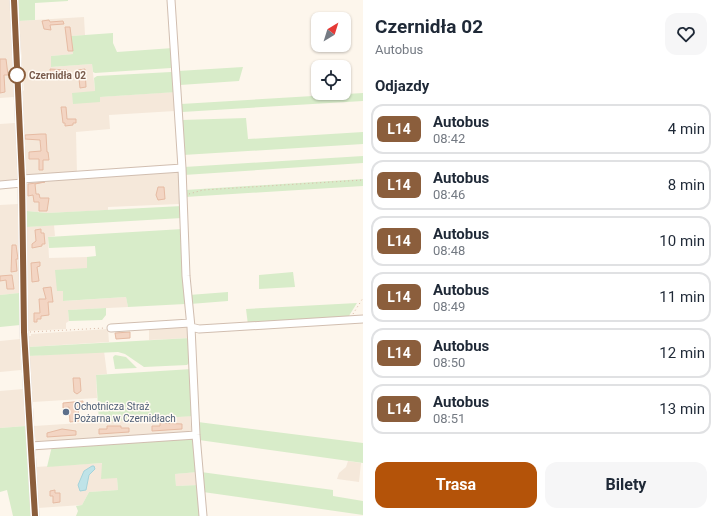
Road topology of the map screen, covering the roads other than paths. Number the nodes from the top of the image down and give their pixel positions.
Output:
1 (14, 0) edge
2 (171, 0) edge
3 (182, 168) junction
4 (22, 181) junction
5 (0, 185) edge
6 (363, 319) edge
7 (190, 325) junction
8 (112, 328) road end
9 (196, 435) junction
10 (31, 446) junction
11 (35, 516) edge
12 (203, 516) edge

1 - 4 street
2 - 3 street
3 - 4 street
3 - 7 street
4 - 5 street
4 - 10 street
6 - 7 street
7 - 8 street
7 - 9 street
9 - 10 street
9 - 12 street
10 - 11 street

